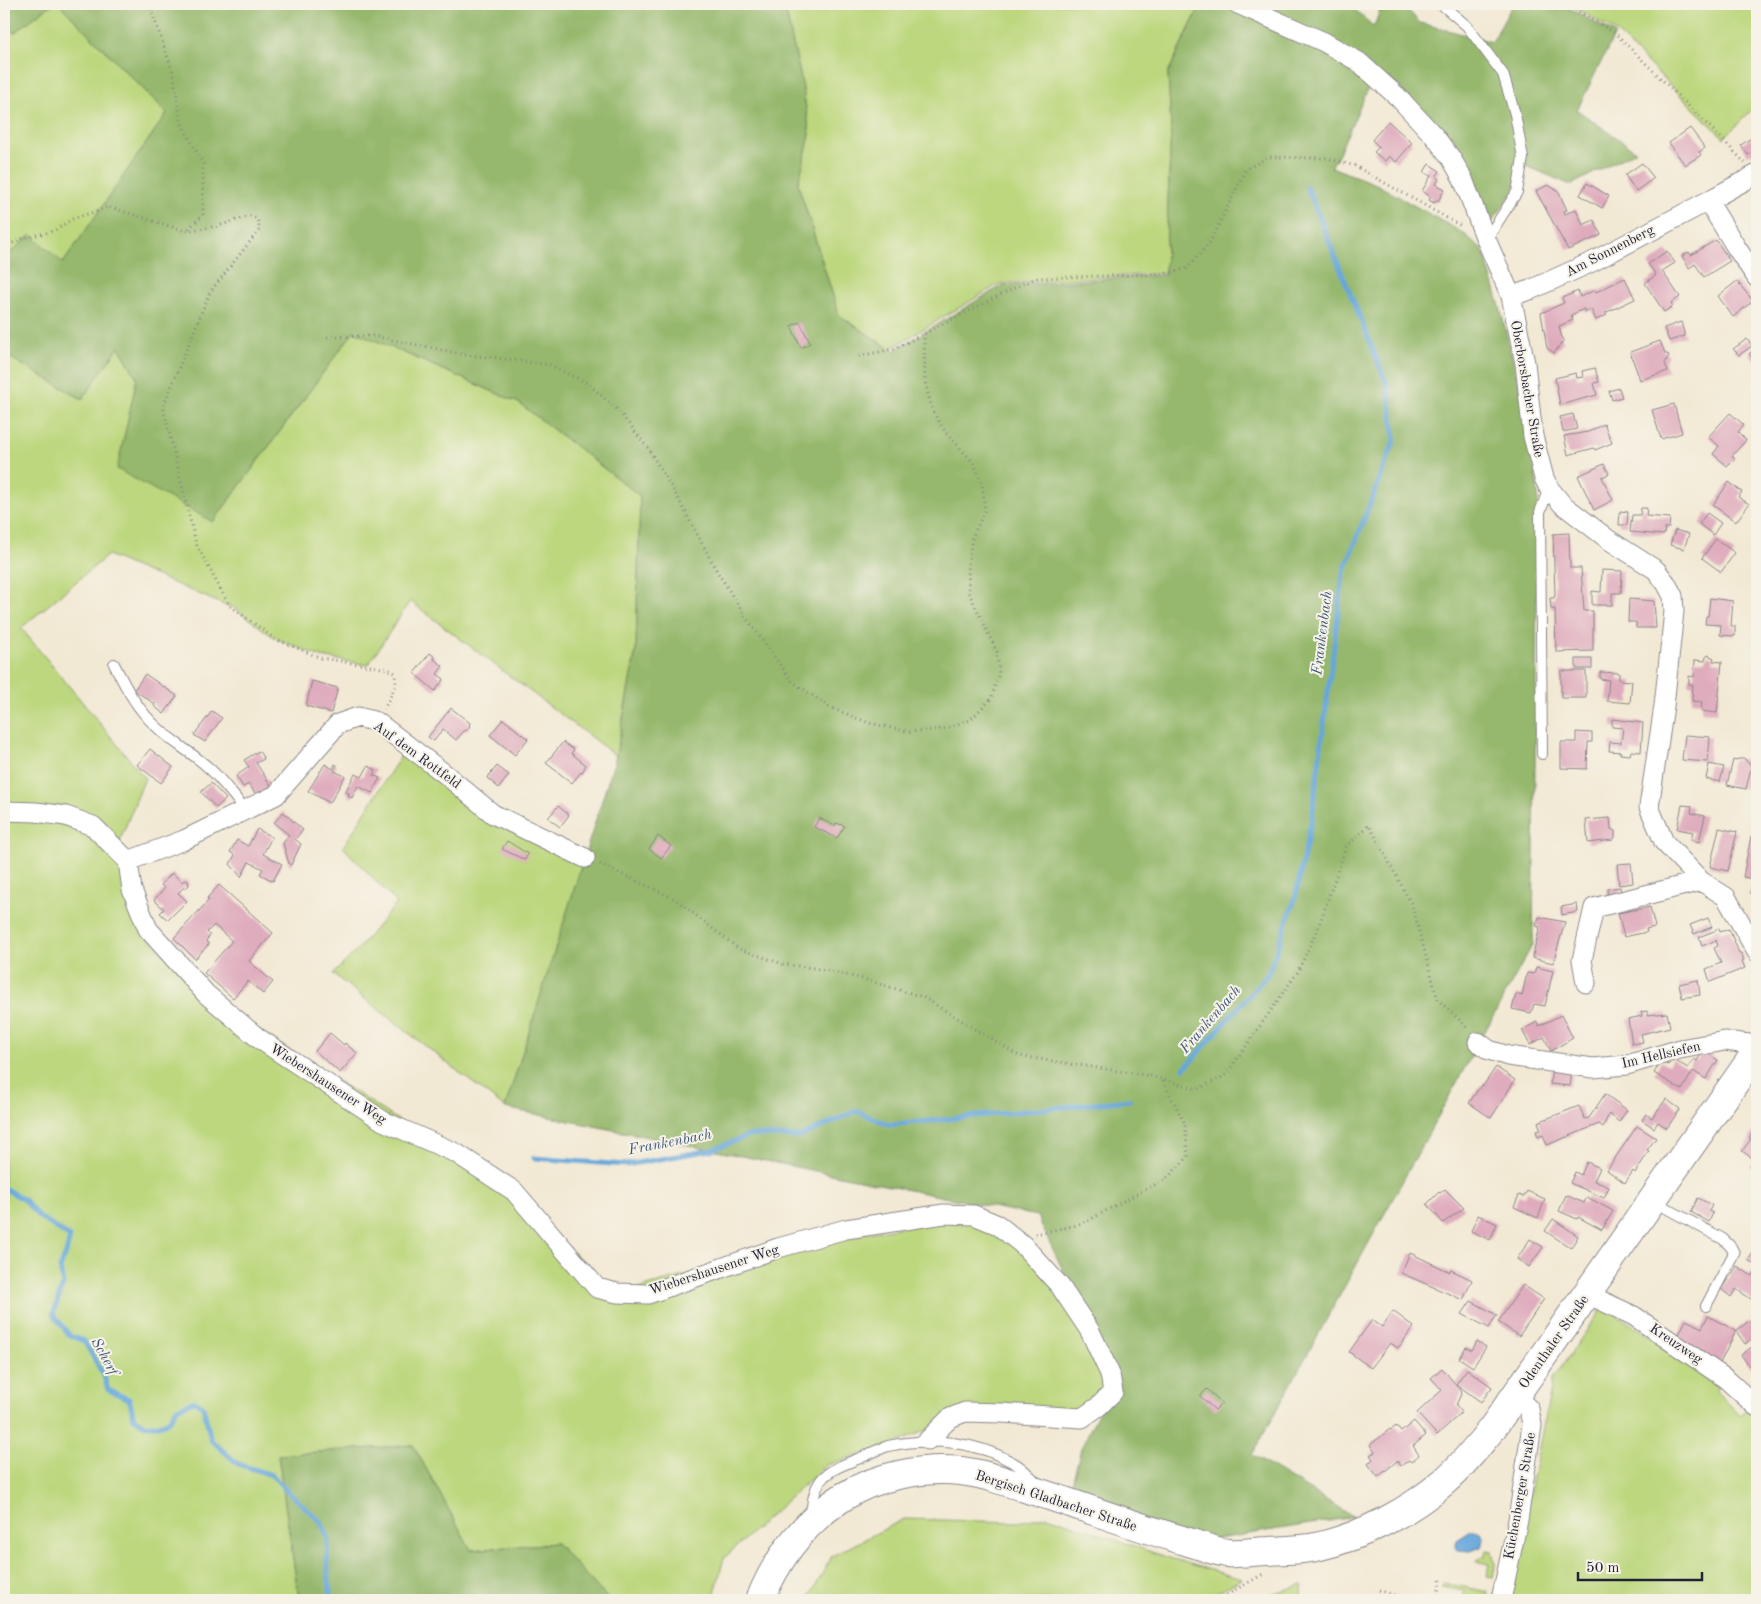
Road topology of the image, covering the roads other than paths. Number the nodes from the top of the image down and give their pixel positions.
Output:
1 (1238, 4) edge
2 (1441, 4) edge
3 (1755, 175) road end
4 (1708, 201) junction
5 (1485, 237) junction
6 (1757, 278) edge
7 (1511, 296) junction
8 (1549, 488) junction
9 (114, 664) dead end
10 (1542, 754) dead end
11 (246, 810) junction
12 (4, 811) edge
13 (586, 858) road end
14 (128, 861) junction
15 (1701, 881) junction
16 (1757, 952) edge
17 (1586, 983) dead end
18 (1478, 1042) road end
19 (1757, 1045) edge
20 (1757, 1051) edge
21 (1652, 1201) junction
22 (1587, 1294) junction
23 (1706, 1306) dead end
24 (1516, 1397) junction
25 (1757, 1407) edge
26 (928, 1440) junction
27 (1053, 1497) junction
28 (811, 1522) junction
29 (1285, 1550) joint
30 (760, 1600) edge
31 (1501, 1600) edge

1 - 5 street, Oberborsbacher Straße
2 - 5 lane
3 - 4 street, Am Sonnenberg
4 - 6 street
4 - 7 street, Am Sonnenberg
5 - 7 street, Oberborsbacher Straße
7 - 8 street, Oberborsbacher Straße
8 - 10 lane
8 - 15 street, Oberborsbacher Straße
9 - 11 lane
11 - 13 street, Auf dem Rottfeld
11 - 14 street, Auf dem Rottfeld
12 - 14 street
14 - 26 street, Wiebershausener Weg
15 - 16 street, Oberborsbacher Straße
15 - 17 street
18 - 19 street, Im Hellsiefen
20 - 21 main road, Odenthaler Straße
21 - 22 main road, Odenthaler Straße
21 - 23 lane
22 - 24 main road, Odenthaler Straße
22 - 25 street, Kreuzweg
24 - 29 main road, Odenthaler Straße
24 - 31 street, Küchenberger Straße
26 - 27 lane
26 - 28 lane
27 - 28 main road, Bergisch Gladbacher Straße
27 - 29 main road, Bergisch Gladbacher Straße
28 - 30 main road, Bergisch Gladbacher Straße

